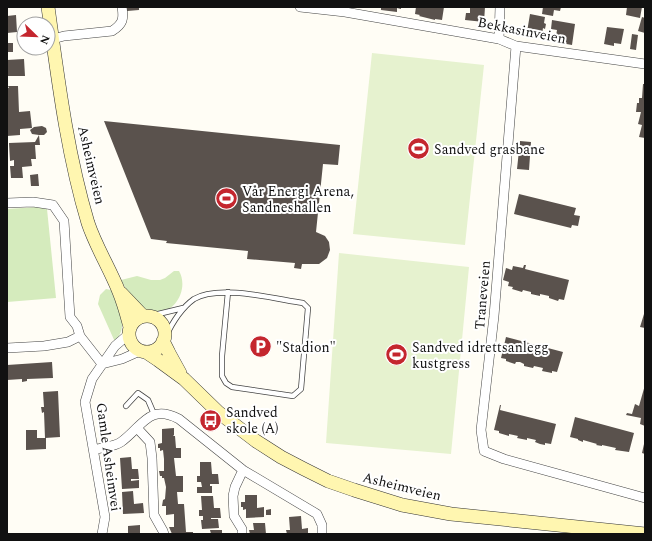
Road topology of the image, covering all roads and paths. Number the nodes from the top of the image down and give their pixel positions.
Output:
1 (122, 7) edge
2 (300, 7) edge
3 (500, 7) edge
4 (56, 38) edge
5 (499, 39) junction
6 (516, 46) junction
7 (56, 56) edge
8 (645, 64) edge
9 (7, 203) edge
10 (119, 292) junction
11 (228, 292) junction
12 (183, 308) junction
13 (146, 316) junction
14 (130, 330) junction
15 (80, 336) junction
16 (164, 340) junction
17 (7, 348) edge
18 (143, 352) junction
19 (102, 364) junction
20 (184, 379) junction
21 (126, 406) dead end
22 (154, 414) junction
23 (137, 428) junction
24 (94, 450) junction
25 (242, 470) junction
26 (645, 498) edge
27 (102, 534) edge
28 (164, 534) edge
29 (242, 534) edge
30 (322, 534) edge
31 (645, 534) edge

1 - 4 street
2 - 5 street, Bekkasinveien
3 - 5 street
5 - 6 street, Bekkasinveien
6 - 8 street, Bekkasinveien
6 - 26 street, Traneveien
7 - 10 main road, Asheimveien
9 - 15 street
10 - 13 main road, Asheimveien
10 - 14 main road, Asheimveien
11 - 11 lane
11 - 12 lane
12 - 13 lane
12 - 16 lane
13 - 14 main road
13 - 16 main road
14 - 18 main road
14 - 19 street, Gamle Asheimvei
15 - 17 street
15 - 19 street
16 - 18 main road
16 - 20 main road, Asheimveien
18 - 19 street
18 - 20 main road, Asheimveien
19 - 24 street, Gamle Asheimvei
20 - 31 main road, Asheimveien
21 - 22 lane
22 - 23 street
22 - 25 street
23 - 24 street
23 - 28 street
24 - 27 street, Gamle Asheimvei
25 - 29 street
25 - 30 street

